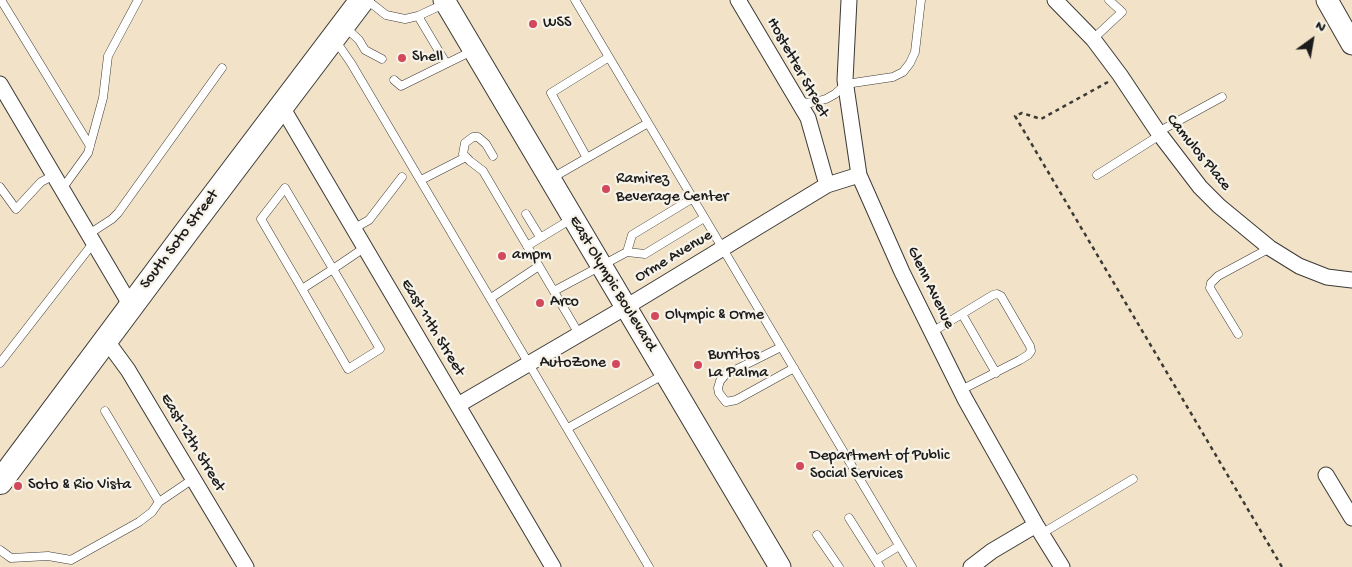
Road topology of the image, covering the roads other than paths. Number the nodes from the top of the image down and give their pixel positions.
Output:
1 (1, 0) edge
2 (138, 0) edge
3 (362, 0) edge
4 (367, 0) edge
5 (575, 0) edge
6 (738, 0) edge
7 (849, 0) edge
8 (921, 0) edge
9 (1055, 0) edge
10 (1110, 0) edge
11 (1326, 0) edge
12 (445, 2) edge
13 (418, 16) junction
14 (338, 32) junction
15 (1093, 39) junction
16 (1352, 44) edge
17 (474, 50) junction
18 (609, 57) junction
19 (382, 60) dead end
20 (446, 63) junction
21 (222, 68) dead end
22 (394, 80) dead end
23 (0, 84) edge
24 (846, 84) junction
25 (1222, 97) dead end
26 (799, 102) junction
27 (282, 107) junction
28 (648, 123) junction
29 (1159, 134) junction
30 (90, 146) junction
31 (493, 156) dead end
32 (466, 157) junction
33 (587, 158) junction
34 (54, 175) junction
35 (859, 175) junction
36 (1097, 175) dead end
37 (402, 177) dead end
38 (550, 179) junction
39 (421, 180) junction
40 (827, 184) junction
41 (0, 187) edge
42 (62, 190) junction
43 (693, 198) junction
44 (526, 214) dead end
45 (573, 218) junction
46 (704, 218) junction
47 (353, 229) junction
48 (540, 237) junction
49 (91, 238) junction
50 (527, 246) junction
51 (364, 248) junction
52 (722, 248) junction
53 (1270, 248) junction
54 (627, 252) junction
55 (602, 265) junction
56 (539, 266) junction
57 (334, 269) junction
58 (1352, 280) edge
59 (302, 289) junction
60 (554, 291) junction
61 (491, 298) junction
62 (131, 306) junction
63 (626, 307) junction
64 (962, 314) junction
65 (932, 332) junction
66 (579, 334) junction
67 (1238, 334) dead end
68 (106, 340) junction
69 (781, 347) junction
70 (0, 363) edge
71 (530, 363) junction
72 (794, 368) junction
73 (996, 373) junction
74 (665, 374) junction
75 (961, 390) junction
76 (458, 406) junction
77 (106, 411) dead end
78 (568, 428) junction
79 (1326, 475) dead end
80 (193, 479) junction
81 (1134, 479) dead end
82 (0, 482) edge
83 (159, 502) junction
84 (849, 518) dead end
85 (1352, 518) edge
86 (1038, 529) junction
87 (817, 535) dead end
88 (899, 546) junction
89 (0, 550) edge
90 (11, 558) junction
91 (878, 564) edge
92 (9, 567) edge
93 (246, 567) edge
94 (553, 567) edge
95 (649, 567) edge
96 (780, 567) edge
97 (838, 567) edge
98 (912, 567) edge
99 (971, 567) edge
100 (1062, 567) edge

1 - 30 lane
2 - 30 lane
3 - 14 main road, South Soto Street
4 - 13 lane
5 - 18 lane
6 - 26 street, Hostetter Street
7 - 24 street, Glenn Avenue
8 - 24 lane
9 - 15 street, Camulos Place
10 - 15 lane
11 - 16 main road
12 - 13 lane
12 - 17 main road, East Olympic Boulevard
13 - 20 lane
14 - 19 lane
14 - 27 main road, South Soto Street
14 - 39 lane
15 - 29 street, Camulos Place
17 - 20 lane
17 - 38 main road, East Olympic Boulevard
18 - 28 lane
18 - 33 lane
20 - 22 lane
21 - 49 lane
23 - 34 street
24 - 26 lane
24 - 35 street, Glenn Avenue
25 - 29 lane
26 - 40 street, Hostetter Street
27 - 47 street, East 11th Street
27 - 62 main road, South Soto Street
28 - 33 lane
28 - 43 lane
29 - 36 lane
29 - 53 street, Camulos Place
30 - 42 lane
31 - 32 lane
32 - 39 lane
32 - 50 lane
33 - 38 lane
34 - 41 lane
34 - 42 street
35 - 40 street, Orme Avenue
35 - 65 street, Glenn Avenue
37 - 47 lane
38 - 45 main road, East Olympic Boulevard
39 - 61 lane
40 - 52 street, Orme Avenue
42 - 49 street
43 - 46 lane
43 - 54 lane
44 - 48 lane
45 - 48 lane
45 - 55 main road, East Olympic Boulevard
46 - 52 lane
46 - 54 lane
47 - 51 street, East 11th Street
48 - 50 lane
49 - 62 street
49 - 70 lane
50 - 56 lane
51 - 57 lane
51 - 76 street, East 11th Street
52 - 63 street, Orme Avenue
52 - 69 lane
53 - 58 street, Camulos Place
53 - 67 lane
54 - 55 lane
55 - 60 lane
55 - 63 main road, East Olympic Boulevard
56 - 60 lane
56 - 61 lane
57 - 59 lane
57 - 59 lane
57 - 59 lane
60 - 66 lane
61 - 71 lane
62 - 68 main road, South Soto Street
63 - 66 street, Orme Avenue
63 - 74 main road, East Olympic Boulevard
64 - 65 lane
64 - 73 lane
64 - 73 lane
65 - 75 street, Glenn Avenue
66 - 71 street, Orme Avenue
68 - 80 street, East 12th Street
68 - 82 main road, South Soto Street
69 - 72 lane
69 - 72 lane
71 - 76 street, Orme Avenue
71 - 78 lane
72 - 88 lane
73 - 75 lane
74 - 78 lane
74 - 96 main road, East Olympic Boulevard
75 - 86 street, Glenn Avenue
76 - 94 street, East 11th Street
77 - 83 lane
78 - 95 lane
79 - 85 street
80 - 83 lane
80 - 93 street, East 12th Street
81 - 86 lane
83 - 90 lane
84 - 91 lane
86 - 99 street
86 - 100 street, Glenn Avenue
87 - 97 lane
88 - 91 lane
88 - 98 lane
89 - 90 lane
90 - 92 lane

